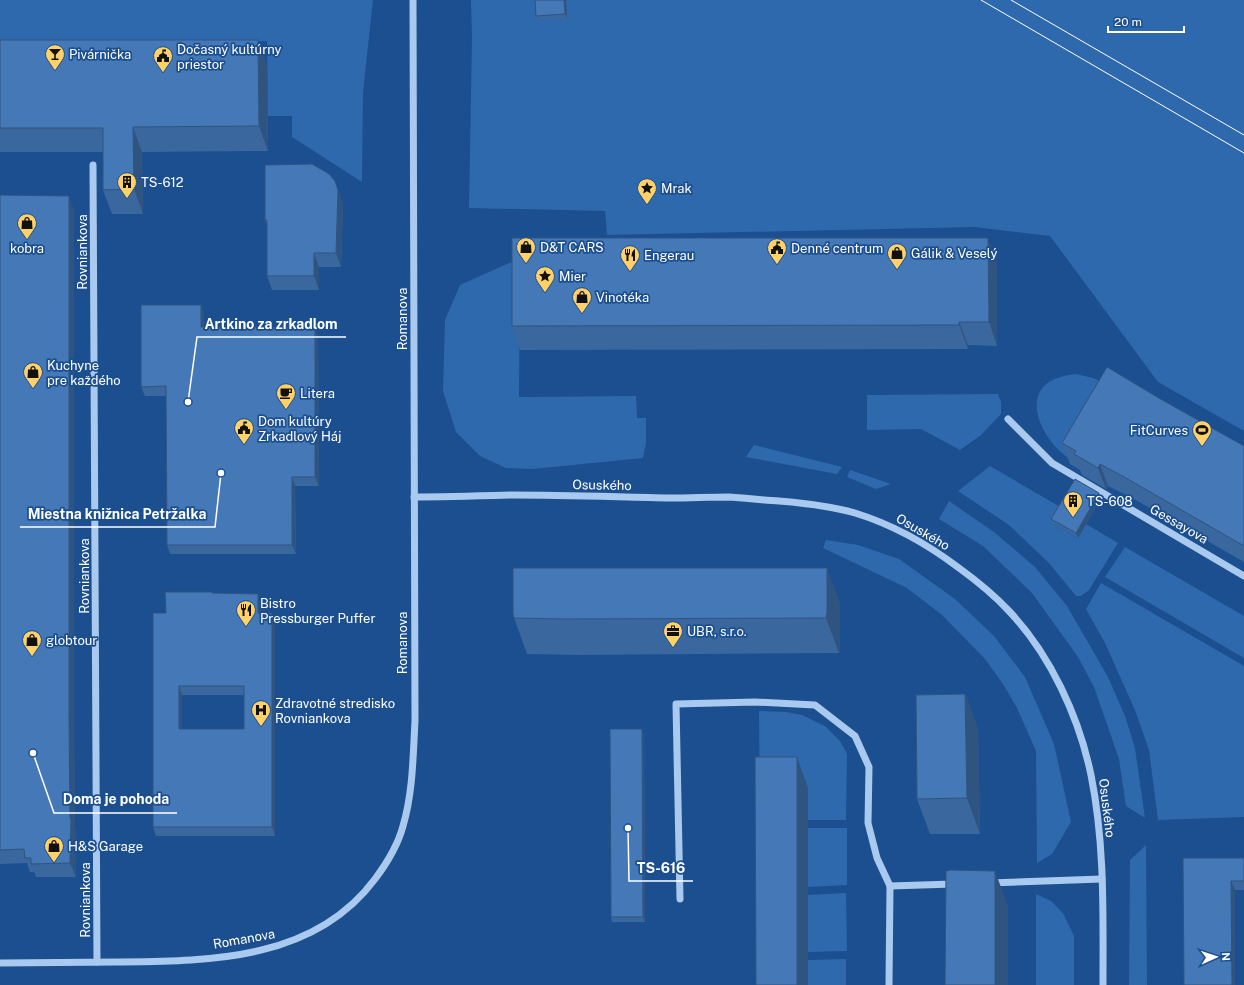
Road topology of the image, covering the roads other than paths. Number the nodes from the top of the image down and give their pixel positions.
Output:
1 (413, 0) edge
2 (93, 165) dead end
3 (1008, 418) dead end
4 (414, 498) junction
5 (1244, 576) edge
6 (1102, 879) junction
7 (985, 883) edge
8 (961, 884) edge
9 (890, 886) junction
10 (680, 899) dead end
11 (97, 962) junction
12 (0, 963) edge
13 (889, 985) edge
14 (1103, 985) edge

1 - 4 street, Romanova
2 - 11 street, Rovniankova
3 - 5 street, Gessayova
4 - 6 street, Osuského
4 - 11 street, Romanova
6 - 7 street
6 - 14 street, Osuského
8 - 9 street
9 - 10 street
9 - 13 street
11 - 12 street, Romanova

